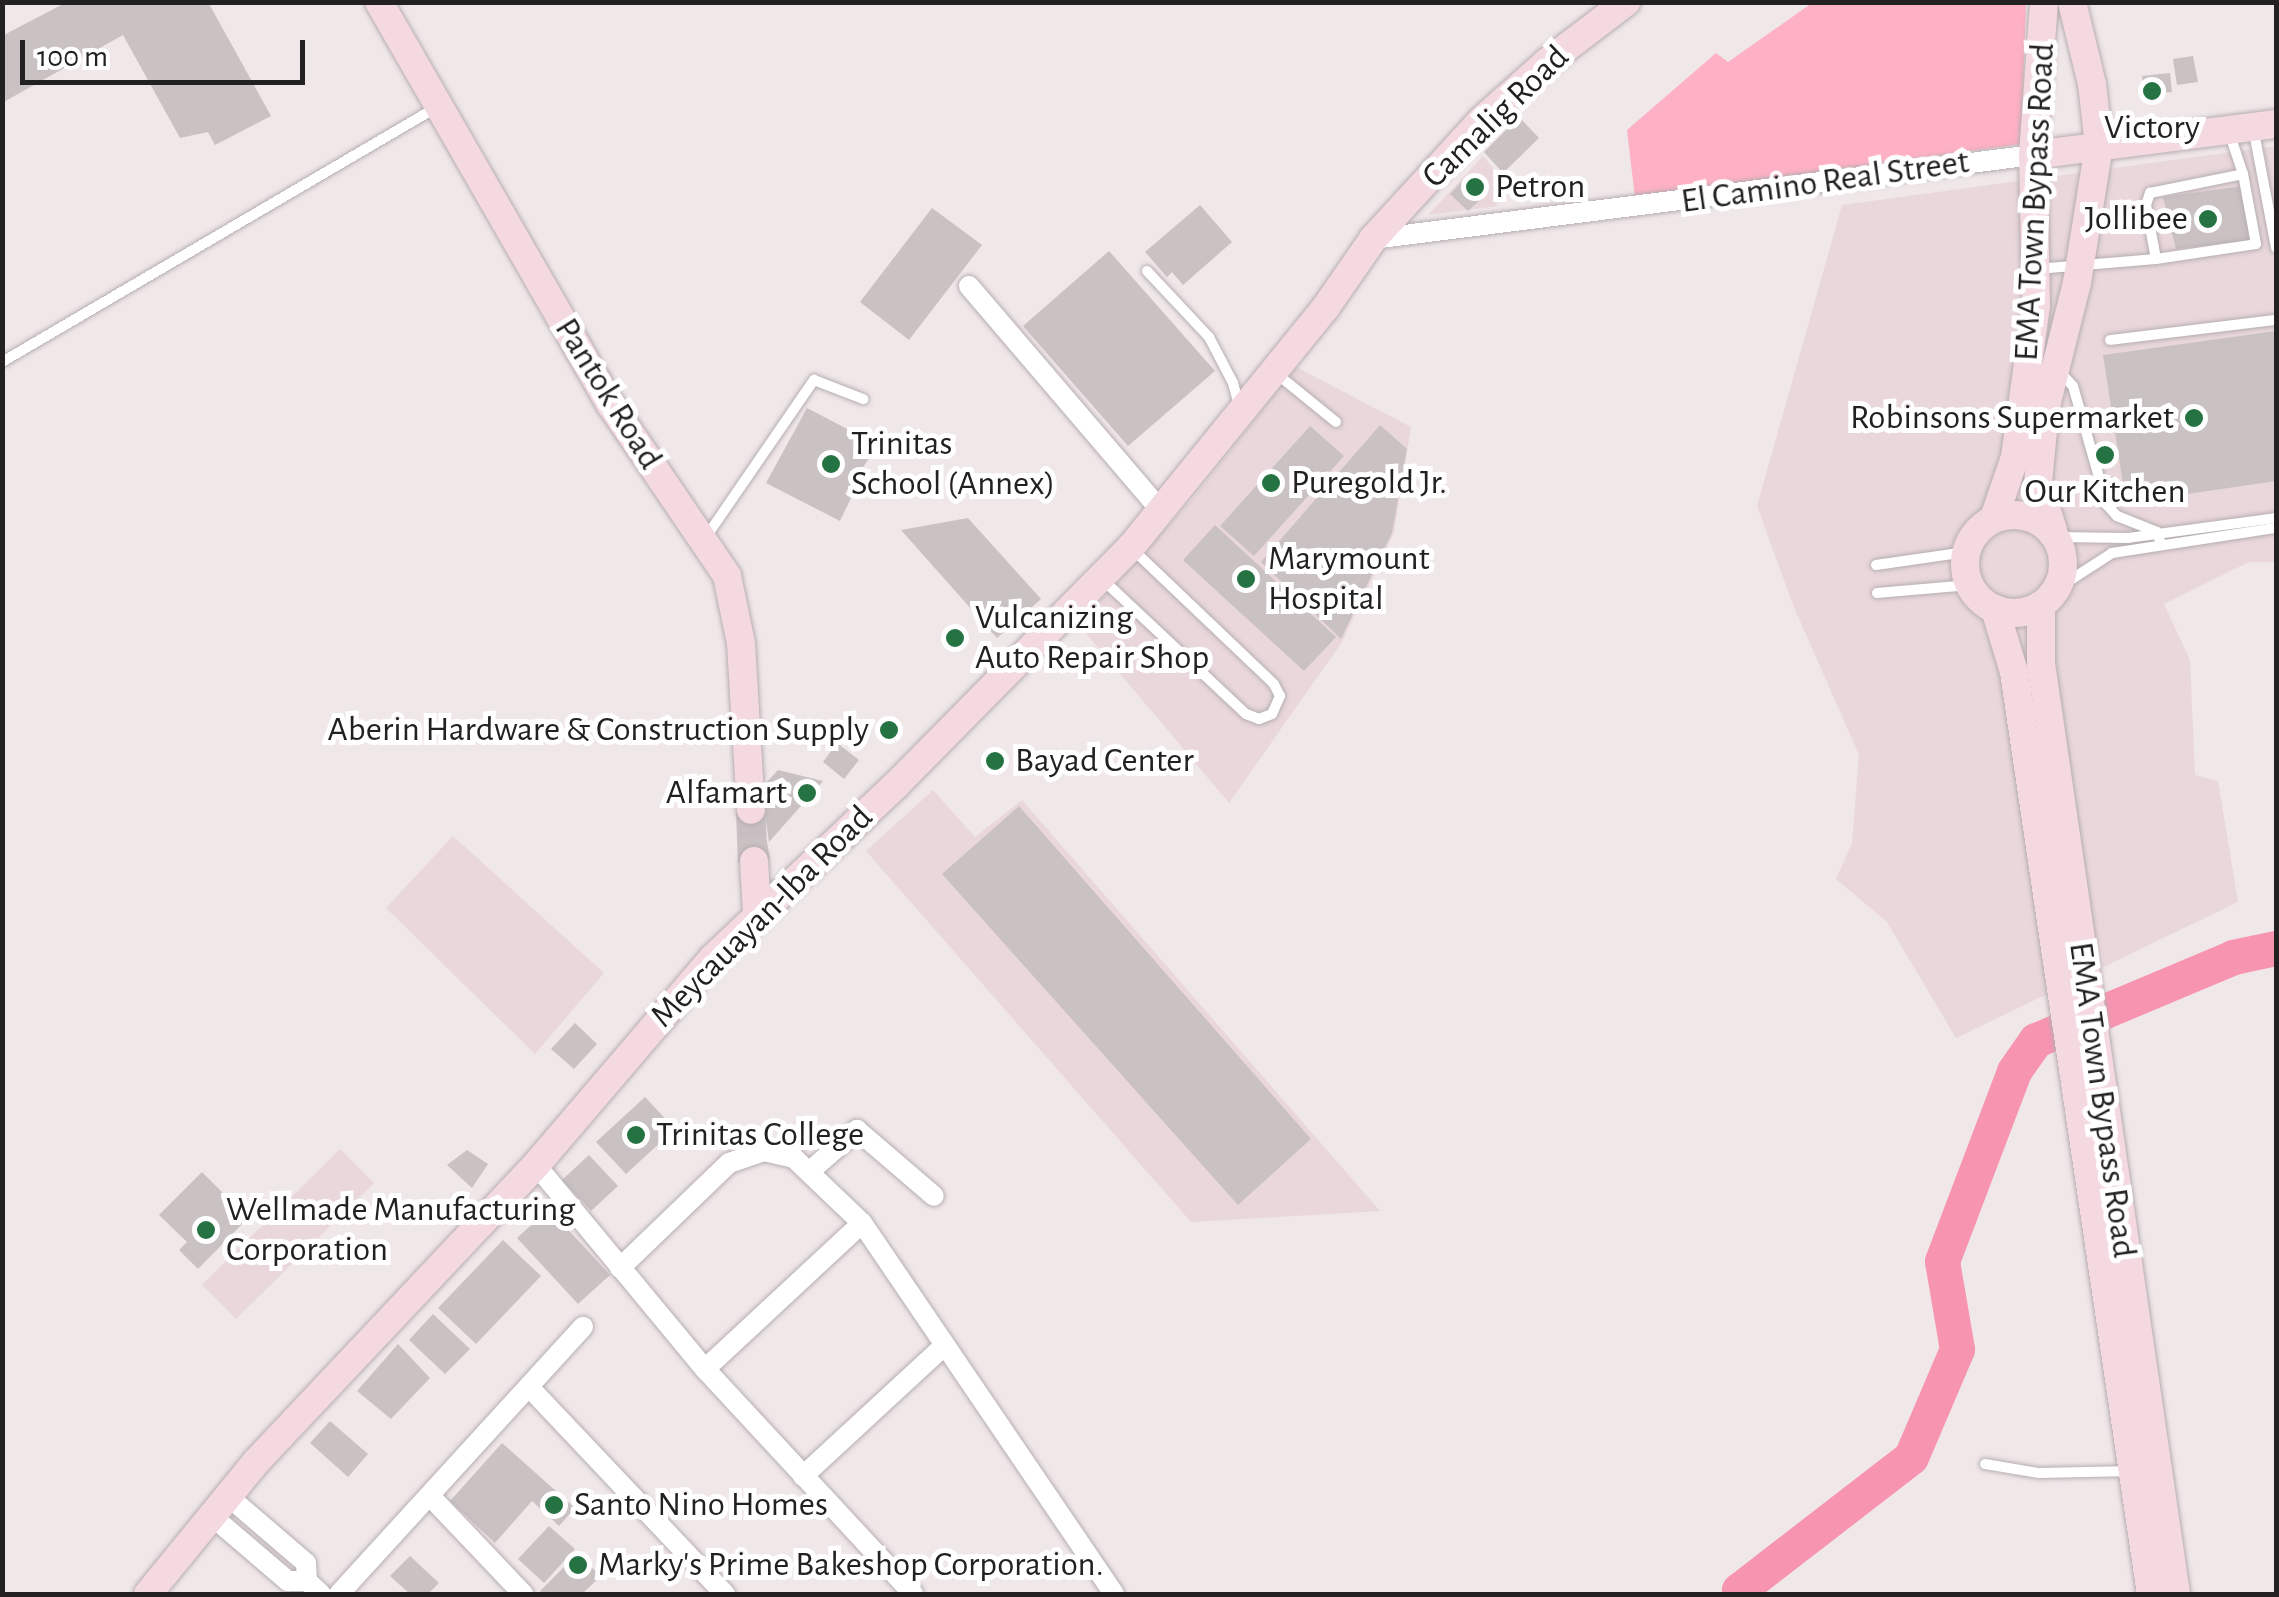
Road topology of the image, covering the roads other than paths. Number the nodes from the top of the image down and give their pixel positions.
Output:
1 (379, 2) edge
2 (1626, 2) edge
3 (2044, 2) edge
4 (2072, 2) edge
5 (439, 106) junction
6 (2253, 126) edge
7 (2099, 146) junction
8 (2033, 155) junction
9 (2243, 174) junction
10 (1374, 240) junction
11 (2276, 248) edge
12 (2156, 259) junction
13 (2081, 266) junction
14 (2036, 269) junction
15 (1147, 271) dead end
16 (969, 286) dead end
17 (2276, 320) edge
18 (2110, 340) dead end
19 (2, 362) edge
20 (2041, 367) junction
21 (1272, 370) junction
22 (864, 399) dead end
23 (1240, 412) junction
24 (1336, 422) dead end
25 (1162, 512) junction
26 (1994, 518) junction
27 (2276, 518) edge
28 (2276, 528) edge
29 (2157, 532) junction
30 (2055, 534) junction
31 (703, 541) junction
32 (2160, 544) junction
33 (1130, 547) junction
34 (1966, 552) junction
35 (1876, 565) dead end
36 (1100, 578) junction
37 (1970, 585) junction
38 (1877, 593) dead end
39 (2049, 597) junction
40 (1995, 609) junction
41 (751, 810) tunnel mouth
42 (754, 861) tunnel mouth
43 (757, 913) junction
44 (2075, 988) junction
45 (2082, 1048) junction
46 (536, 1165) junction
47 (809, 1172) junction
48 (934, 1196) dead end
49 (862, 1223) junction
50 (620, 1268) junction
51 (584, 1327) dead end
52 (944, 1346) junction
53 (704, 1369) junction
54 (530, 1388) junction
55 (1985, 1464) dead end
56 (2134, 1471) junction
57 (803, 1476) junction
58 (431, 1497) junction
59 (221, 1507) junction
60 (272, 1534) junction
61 (254, 1552) junction
62 (314, 1588) edge
63 (148, 1594) edge
64 (338, 1594) edge
65 (524, 1594) edge
66 (725, 1594) edge
67 (914, 1594) edge
68 (1114, 1594) edge
69 (2151, 1594) edge
70 (2176, 1594) edge

1 - 5 street, Pantok Road
2 - 10 street, Camalig Road
3 - 8 street, EMA Town Bypass Road
4 - 7 street, EMA Town Bypass Road
5 - 19 lane
5 - 31 street, Pantok Road
6 - 7 street, El Camino Real Street
6 - 9 lane
6 - 11 lane
7 - 8 street, El Camino Real Street
7 - 13 street, EMA Town Bypass Road
8 - 10 street, El Camino Real Street
8 - 14 street, EMA Town Bypass Road
9 - 12 lane
9 - 12 lane
10 - 21 street, Meycauayan-Iba Road
12 - 13 lane
13 - 14 lane
13 - 20 street, EMA Town Bypass Road
14 - 20 street, EMA Town Bypass Road
15 - 23 lane
16 - 25 street
17 - 18 lane
20 - 26 street, EMA Town Bypass Road
20 - 29 lane
20 - 30 street, EMA Town Bypass Road
21 - 23 street, Meycauayan-Iba Road
21 - 24 lane
22 - 31 lane
23 - 25 street, Meycauayan-Iba Road
25 - 33 street, Meycauayan-Iba Road
26 - 30 street
26 - 34 street
27 - 29 lane
28 - 32 lane
29 - 30 lane
29 - 32 lane
30 - 39 street
31 - 41 street, Pantok Road
32 - 39 lane
33 - 36 street, Meycauayan-Iba Road
33 - 36 lane
34 - 35 lane
34 - 37 street
36 - 43 street, Meycauayan-Iba Road
37 - 38 lane
37 - 40 street
39 - 40 street
39 - 44 street, EMA Town Bypass Road
40 - 44 street, EMA Town Bypass Road
42 - 43 street
43 - 46 street, Meycauayan-Iba Road
44 - 45 street, EMA Town Bypass Road
45 - 56 street, EMA Town Bypass Road
45 - 70 street, EMA Town Bypass Road
46 - 50 street
46 - 59 street, Meycauayan-Iba Road
47 - 48 street
47 - 49 street
47 - 50 street
49 - 52 street
49 - 53 street
50 - 53 street
51 - 54 street
52 - 57 street
52 - 68 street
53 - 57 street
54 - 58 street
54 - 66 street
55 - 56 lane
56 - 69 street, EMA Town Bypass Road
57 - 67 street
58 - 64 street
58 - 65 street
59 - 60 street
59 - 61 street
59 - 63 street, Meycauayan-Iba Road
60 - 61 street
60 - 62 street
61 - 62 street

